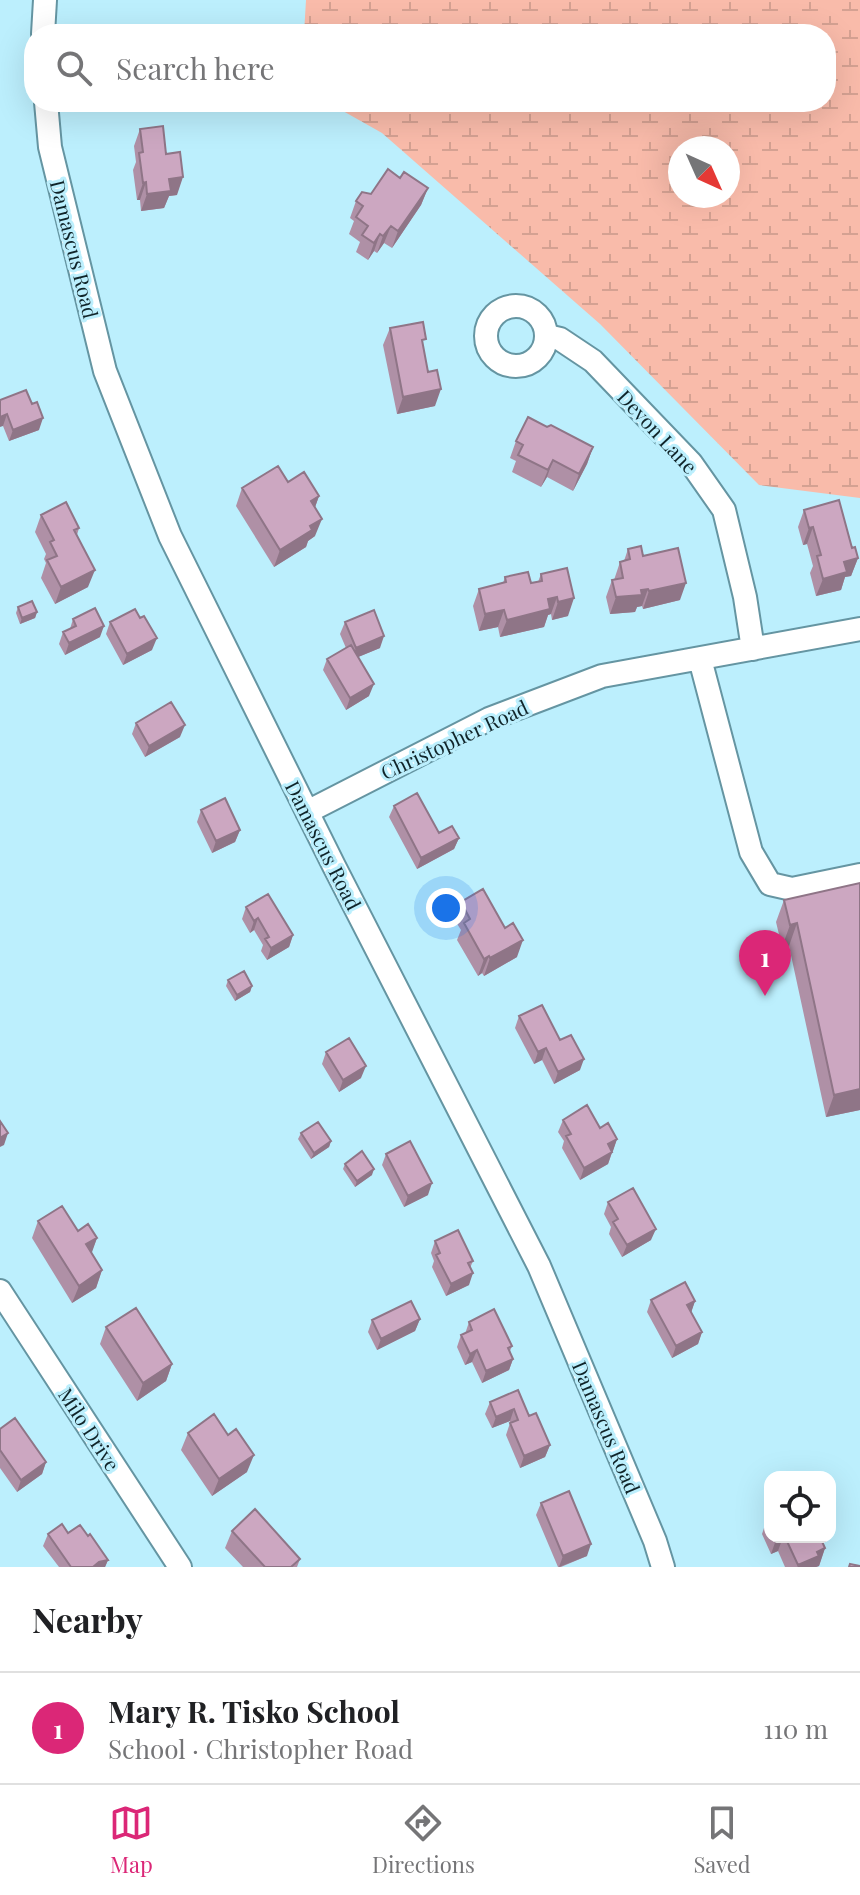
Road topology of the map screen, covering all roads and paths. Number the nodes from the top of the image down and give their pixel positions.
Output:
1 (45, 0) edge
2 (44, 24) edge
3 (47, 112) edge
4 (547, 336) dead end
5 (860, 629) edge
6 (753, 649) junction
7 (700, 659) junction
8 (307, 812) junction
9 (860, 875) edge
10 (0, 1291) edge
11 (180, 1567) edge
12 (663, 1567) edge

1 - 2 street
3 - 8 street, Damascus Road
4 - 6 street, Devon Lane
5 - 6 street, Christopher Road
6 - 7 street, Christopher Road
7 - 8 street, Christopher Road
7 - 9 street
8 - 12 street, Damascus Road
10 - 11 street, Milo Drive

